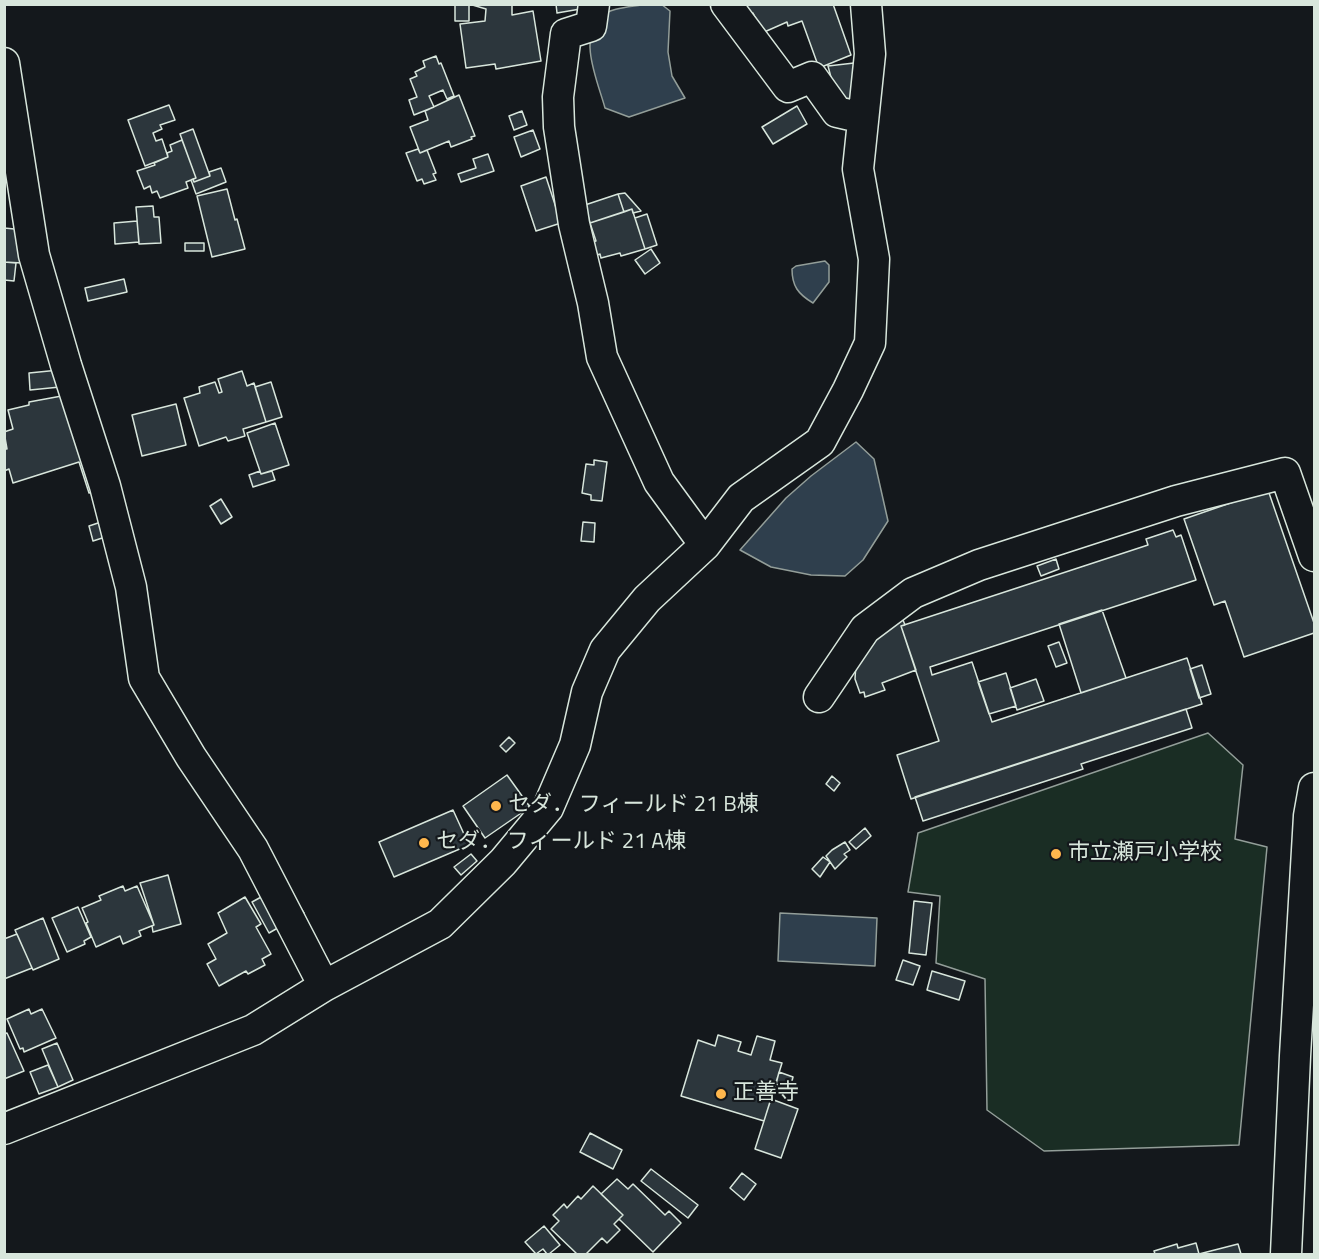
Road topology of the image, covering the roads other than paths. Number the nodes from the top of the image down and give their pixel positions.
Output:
1 (594, 4) edge
2 (726, 4) edge
3 (866, 4) edge
4 (4, 63) edge
5 (863, 118) junction
6 (705, 545) junction
7 (1314, 556) edge
8 (819, 697) dead end
9 (1312, 805) edge
10 (324, 987) junction
11 (4, 1129) edge
12 (1286, 1254) edge

1 - 6 street
2 - 5 street
3 - 5 street
4 - 10 street
5 - 6 street
6 - 10 street
7 - 8 street
9 - 12 street
10 - 11 street

